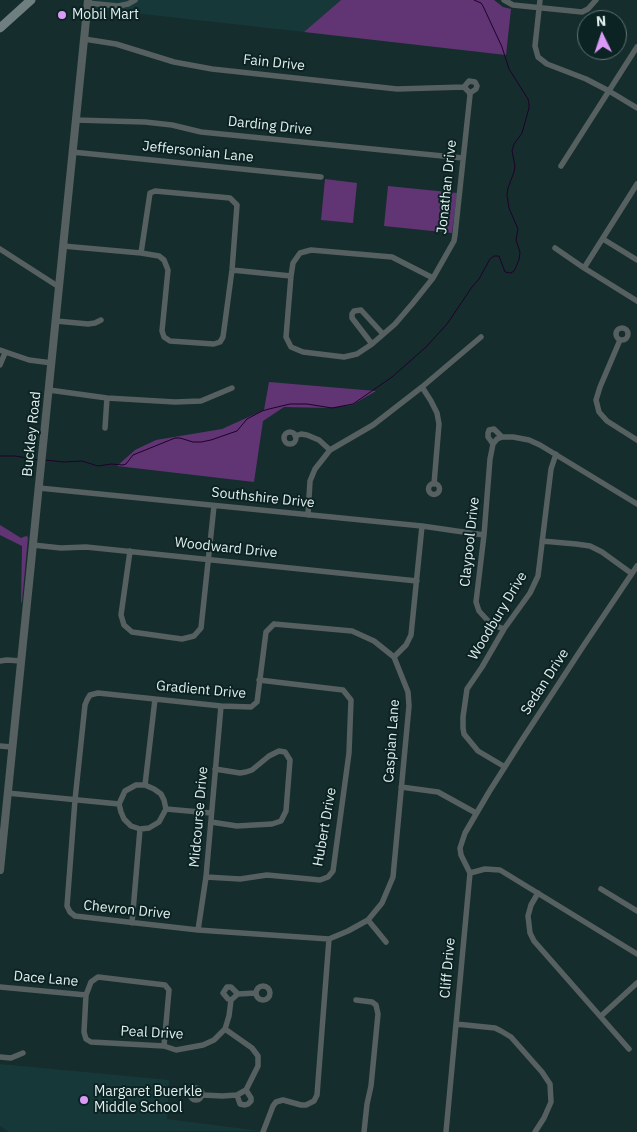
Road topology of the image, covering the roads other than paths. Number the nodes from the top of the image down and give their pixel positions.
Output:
1 (31, 0) edge
2 (134, 0) edge
3 (504, 0) edge
4 (540, 0) edge
5 (596, 0) edge
6 (88, 2) edge
7 (539, 8) junction
8 (0, 28) edge
9 (84, 39) junction
10 (637, 47) edge
11 (464, 87) junction
12 (609, 91) junction
13 (470, 93) junction
14 (637, 108) edge
15 (75, 120) junction
16 (72, 152) junction
17 (463, 158) junction
18 (561, 166) dead end
19 (321, 178) dead end
20 (636, 187) edge
21 (603, 239) junction
22 (63, 246) junction
23 (555, 248) dead end
24 (0, 249) edge
25 (141, 253) junction
26 (637, 260) edge
27 (584, 268) junction
28 (232, 270) junction
29 (291, 276) junction
30 (433, 278) junction
31 (59, 287) junction
32 (637, 301) edge
33 (101, 320) dead end
34 (56, 321) junction
35 (383, 334) junction
36 (481, 337) dead end
37 (620, 340) dead end
38 (372, 344) junction
39 (2, 352) edge
40 (52, 363) junction
41 (0, 365) edge
42 (422, 387) junction
43 (232, 388) dead end
44 (49, 390) junction
45 (107, 398) junction
46 (105, 428) dead end
47 (295, 436) dead end
48 (502, 437) junction
49 (637, 440) edge
50 (493, 444) junction
51 (330, 450) junction
52 (556, 454) junction
53 (434, 484) dead end
54 (39, 488) junction
55 (637, 504) edge
56 (214, 506) junction
57 (308, 515) junction
58 (422, 526) junction
59 (484, 535) junction
60 (542, 541) junction
61 (33, 545) junction
62 (130, 551) junction
63 (208, 559) junction
64 (637, 566) edge
65 (632, 573) junction
66 (417, 581) junction
67 (274, 624) joint
68 (504, 629) junction
69 (394, 657) junction
70 (0, 661) edge
71 (21, 661) junction
72 (259, 680) junction
73 (90, 695) joint
74 (155, 699) junction
75 (220, 706) junction
76 (0, 746) edge
77 (12, 747) junction
78 (504, 768) junction
79 (215, 769) junction
80 (146, 785) junction
81 (401, 787) junction
82 (8, 793) junction
83 (76, 800) junction
84 (119, 804) junction
85 (166, 809) junction
86 (211, 813) junction
87 (476, 813) junction
88 (211, 822) junction
89 (140, 829) junction
90 (0, 870) edge
91 (470, 873) junction
92 (206, 877) junction
93 (601, 889) dead end
94 (538, 893) junction
95 (637, 911) edge
96 (368, 920) junction
97 (132, 923) junction
98 (198, 930) junction
99 (329, 939) junction
100 (386, 942) dead end
101 (637, 954) edge
102 (637, 983) edge
103 (0, 987) edge
104 (256, 993) dead end
105 (238, 994) junction
106 (86, 996) junction
107 (231, 1000) junction
108 (356, 1000) dead end
109 (601, 1016) junction
110 (456, 1024) junction
111 (225, 1029) junction
112 (164, 1046) junction
113 (629, 1049) dead end
114 (23, 1053) dead end
115 (0, 1057) edge
116 (246, 1090) junction
117 (203, 1095) dead end
118 (237, 1095) junction
119 (263, 1132) edge
120 (364, 1132) edge
121 (446, 1132) edge
122 (535, 1132) edge

1 - 8 main road
2 - 6 street
3 - 7 street
4 - 7 street
5 - 7 street
6 - 9 street, Buckley Road
7 - 12 street
9 - 11 street, Fain Drive
9 - 15 street, Buckley Road
10 - 12 street
11 - 13 street
11 - 13 street, Jonathan Drive
12 - 14 street
12 - 18 street
13 - 17 street, Jonathan Drive
15 - 16 street, Buckley Road
15 - 17 street, Darding Drive
16 - 19 street, Jeffersonian Lane
16 - 22 street, Buckley Road
17 - 30 street, Jonathan Drive
20 - 21 street
21 - 26 street
21 - 27 street
22 - 25 street
22 - 31 street, Buckley Road
23 - 27 street
24 - 31 street
25 - 28 street
25 - 28 street
27 - 32 street
28 - 29 street
29 - 30 street
29 - 38 street, Jonathan Drive
30 - 35 street, Jonathan Drive
31 - 34 street, Buckley Road
33 - 34 street
34 - 40 street, Buckley Road
35 - 38 street, Jonathan Drive
35 - 38 street
36 - 42 street
37 - 49 street
39 - 40 street
39 - 41 street
40 - 44 street, Buckley Road
42 - 51 street
42 - 53 street
43 - 45 street
44 - 45 street
44 - 54 street, Buckley Road
45 - 46 street
47 - 51 street
48 - 50 street
48 - 50 street, Claypool Drive
48 - 52 street, Claypool Drive
50 - 59 street, Claypool Drive
51 - 57 street
52 - 55 street, Claypool Drive
52 - 60 street, Woodbury Drive
54 - 56 street, Southshire Drive
54 - 61 street, Buckley Road
56 - 57 street, Southshire Drive
56 - 63 street
57 - 58 street, Southshire Drive
58 - 59 street, Southshire Drive
58 - 66 street
59 - 68 street, Claypool Drive
60 - 65 street
60 - 68 street, Woodbury Drive
61 - 62 street, Woodward Drive
61 - 71 street, Buckley Road
62 - 63 street, Woodward Drive
62 - 63 street
63 - 66 street, Woodward Drive
64 - 65 street, Sedan Drive
65 - 78 street, Sedan Drive
66 - 69 street
67 - 69 street, Caspian Lane
67 - 72 street, Gradient Drive
68 - 78 street, Woodbury Drive
69 - 81 street, Caspian Lane
70 - 71 street
71 - 77 street, Buckley Road
72 - 75 street, Gradient Drive
72 - 92 street, Hubert Drive
73 - 74 street, Gradient Drive
73 - 83 street, Chevron Drive
74 - 75 street, Gradient Drive
74 - 80 street
75 - 79 street, Midcourse Drive
76 - 77 street
77 - 82 street, Buckley Road
78 - 87 street, Sedan Drive
79 - 86 street, Midcourse Drive
79 - 88 street
80 - 84 street
80 - 85 street
81 - 87 street
81 - 96 street, Caspian Lane
82 - 83 street
82 - 90 street, Buckley Road
83 - 84 street
83 - 97 street, Chevron Drive
84 - 89 street
85 - 86 street
85 - 89 street
86 - 88 street, Midcourse Drive
87 - 91 street, Cliff Drive
88 - 92 street, Midcourse Drive
89 - 97 street
91 - 94 street
91 - 110 street, Cliff Drive
92 - 98 street, Midcourse Drive
93 - 95 street
94 - 101 street
94 - 109 street
96 - 99 street, Chevron Drive
96 - 100 street
97 - 98 street, Chevron Drive
98 - 99 street, Chevron Drive
99 - 119 street
102 - 109 street
103 - 106 street, Dace Lane
104 - 105 street
105 - 107 street
105 - 107 street
106 - 112 street, Peal Drive
106 - 112 street, Dace Lane
107 - 111 street
108 - 120 street
109 - 113 street
110 - 121 street, Cliff Drive
110 - 122 street
111 - 112 street, Peal Drive
111 - 116 street
114 - 115 street
116 - 118 street
116 - 118 street
117 - 118 street

